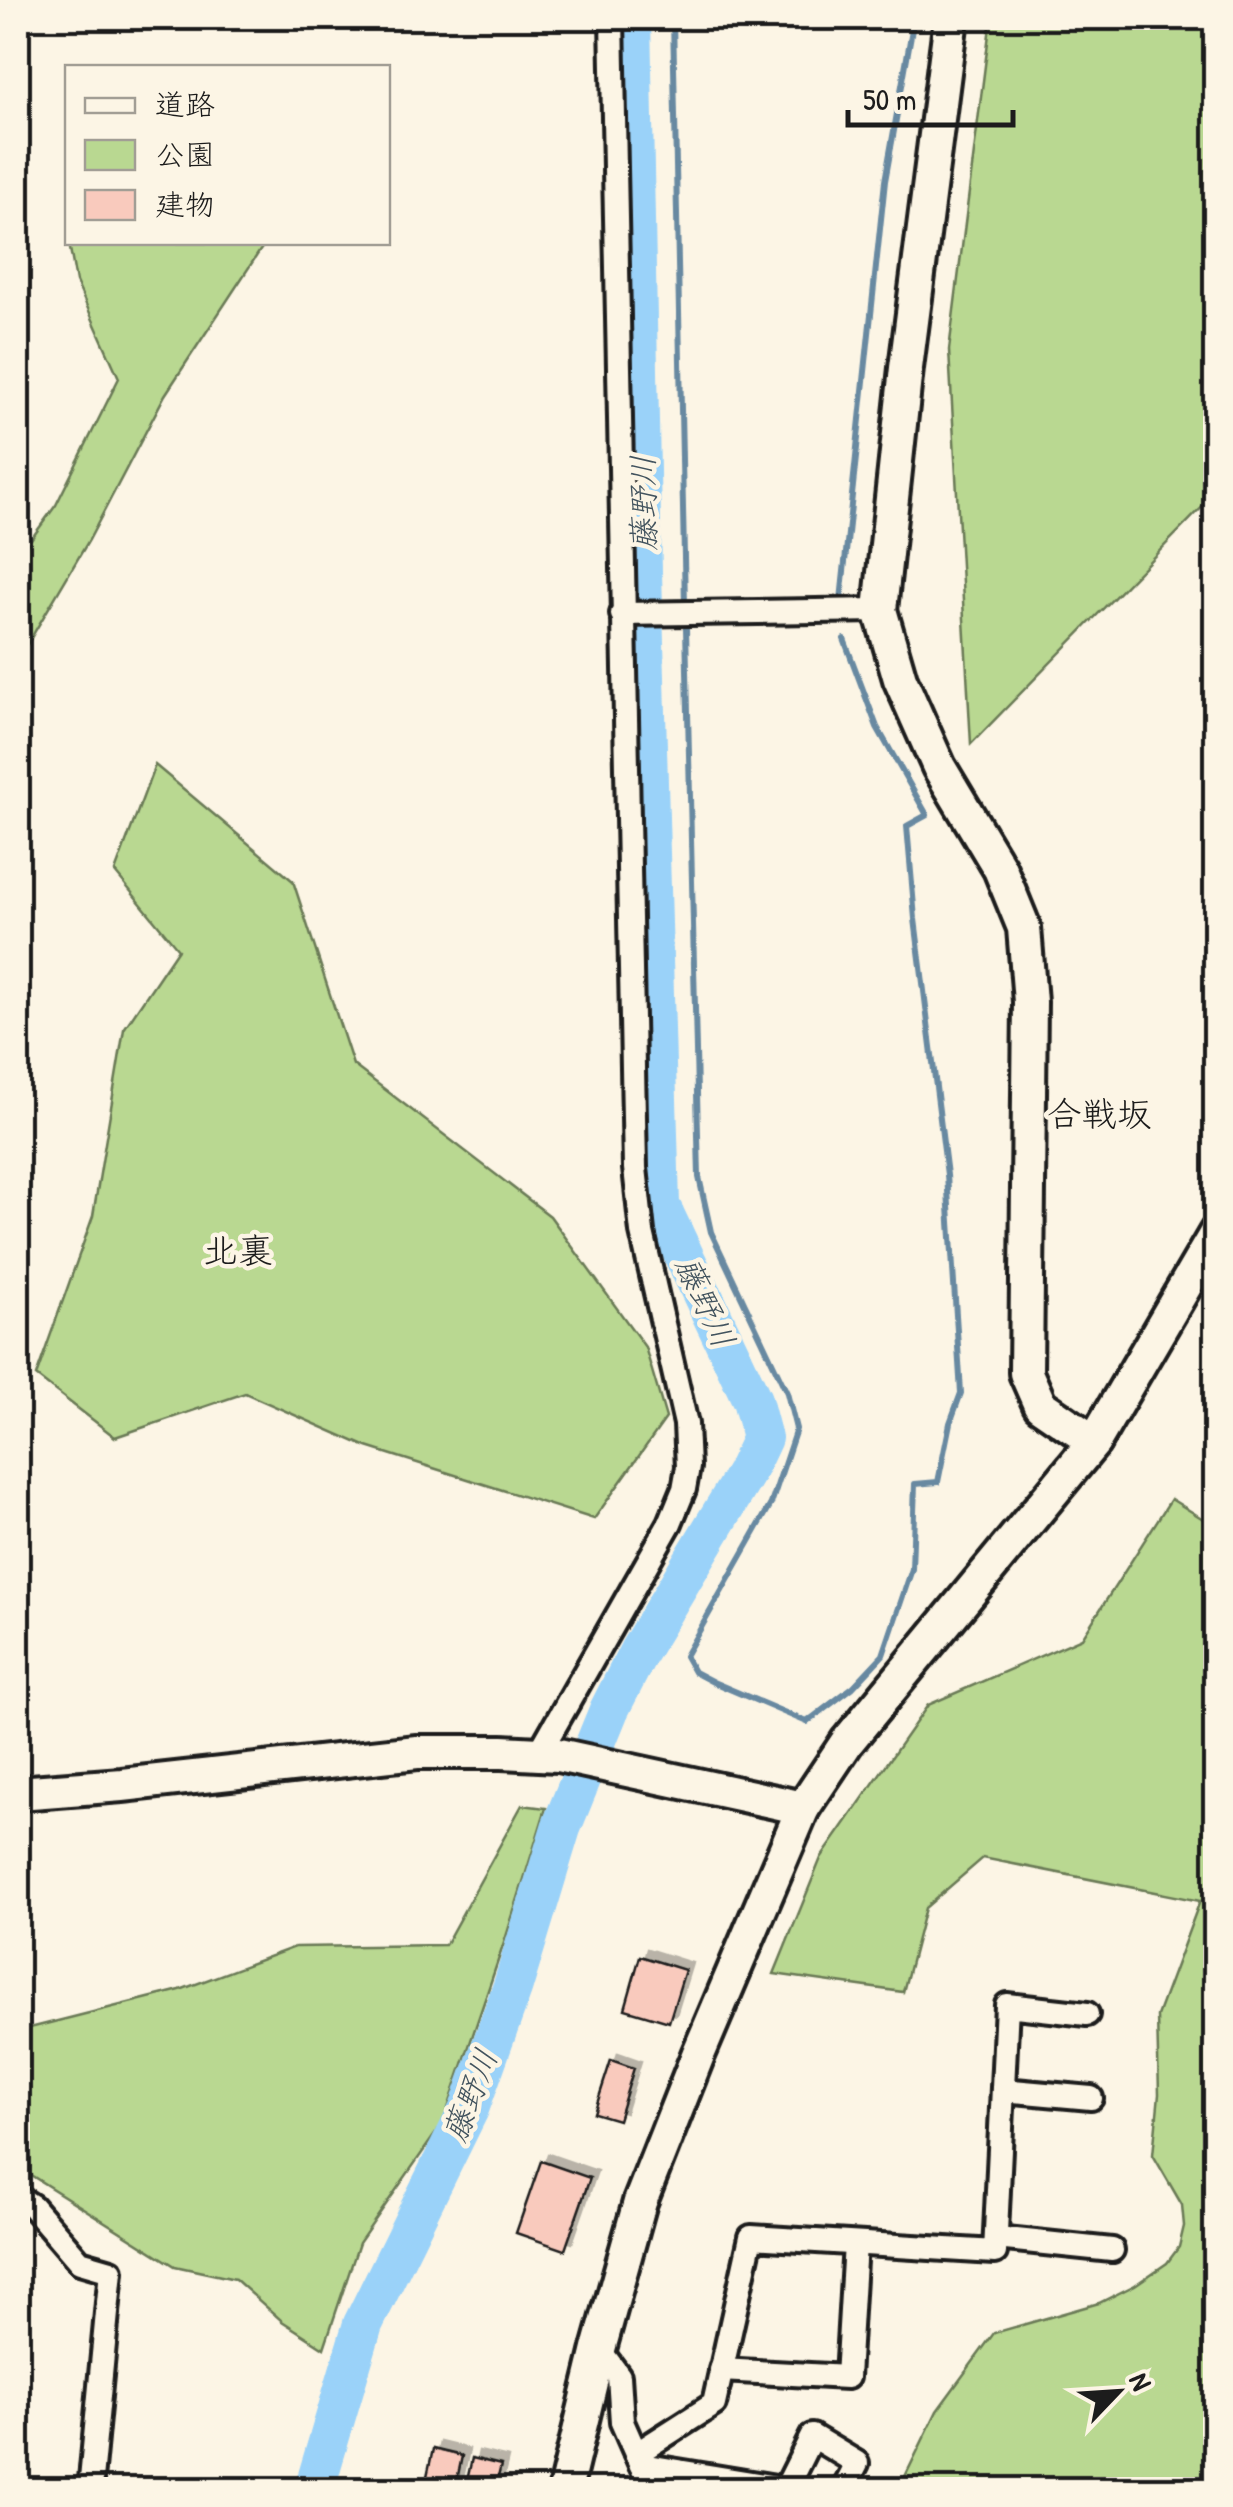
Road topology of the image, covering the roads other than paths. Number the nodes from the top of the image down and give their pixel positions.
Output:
1 (612, 18) edge
2 (951, 18) edge
3 (880, 610) junction
4 (622, 614) junction
5 (1216, 1234) edge
6 (1094, 1442) junction
7 (548, 1755) junction
8 (18, 1793) edge
9 (803, 1808) junction
10 (1087, 2014) dead end
11 (1003, 2090) junction
12 (1091, 2098) dead end
13 (18, 2197) edge
14 (996, 2238) junction
15 (856, 2244) junction
16 (1112, 2250) dead end
17 (599, 2348) junction
18 (721, 2370) junction
19 (638, 2460) junction
20 (791, 2488) edge
21 (90, 2490) edge
22 (565, 2490) edge
23 (652, 2490) edge
24 (843, 2490) edge

1 - 4 street
2 - 3 street
3 - 4 street
3 - 6 street
4 - 7 street
5 - 6 street
6 - 9 street
7 - 8 street
7 - 9 street
9 - 17 street
10 - 11 street
11 - 12 street
11 - 14 street
13 - 21 street
14 - 15 street
14 - 16 street
15 - 18 street
15 - 18 street
17 - 19 street
17 - 22 street
18 - 19 street
19 - 20 street
19 - 23 street
20 - 24 street

